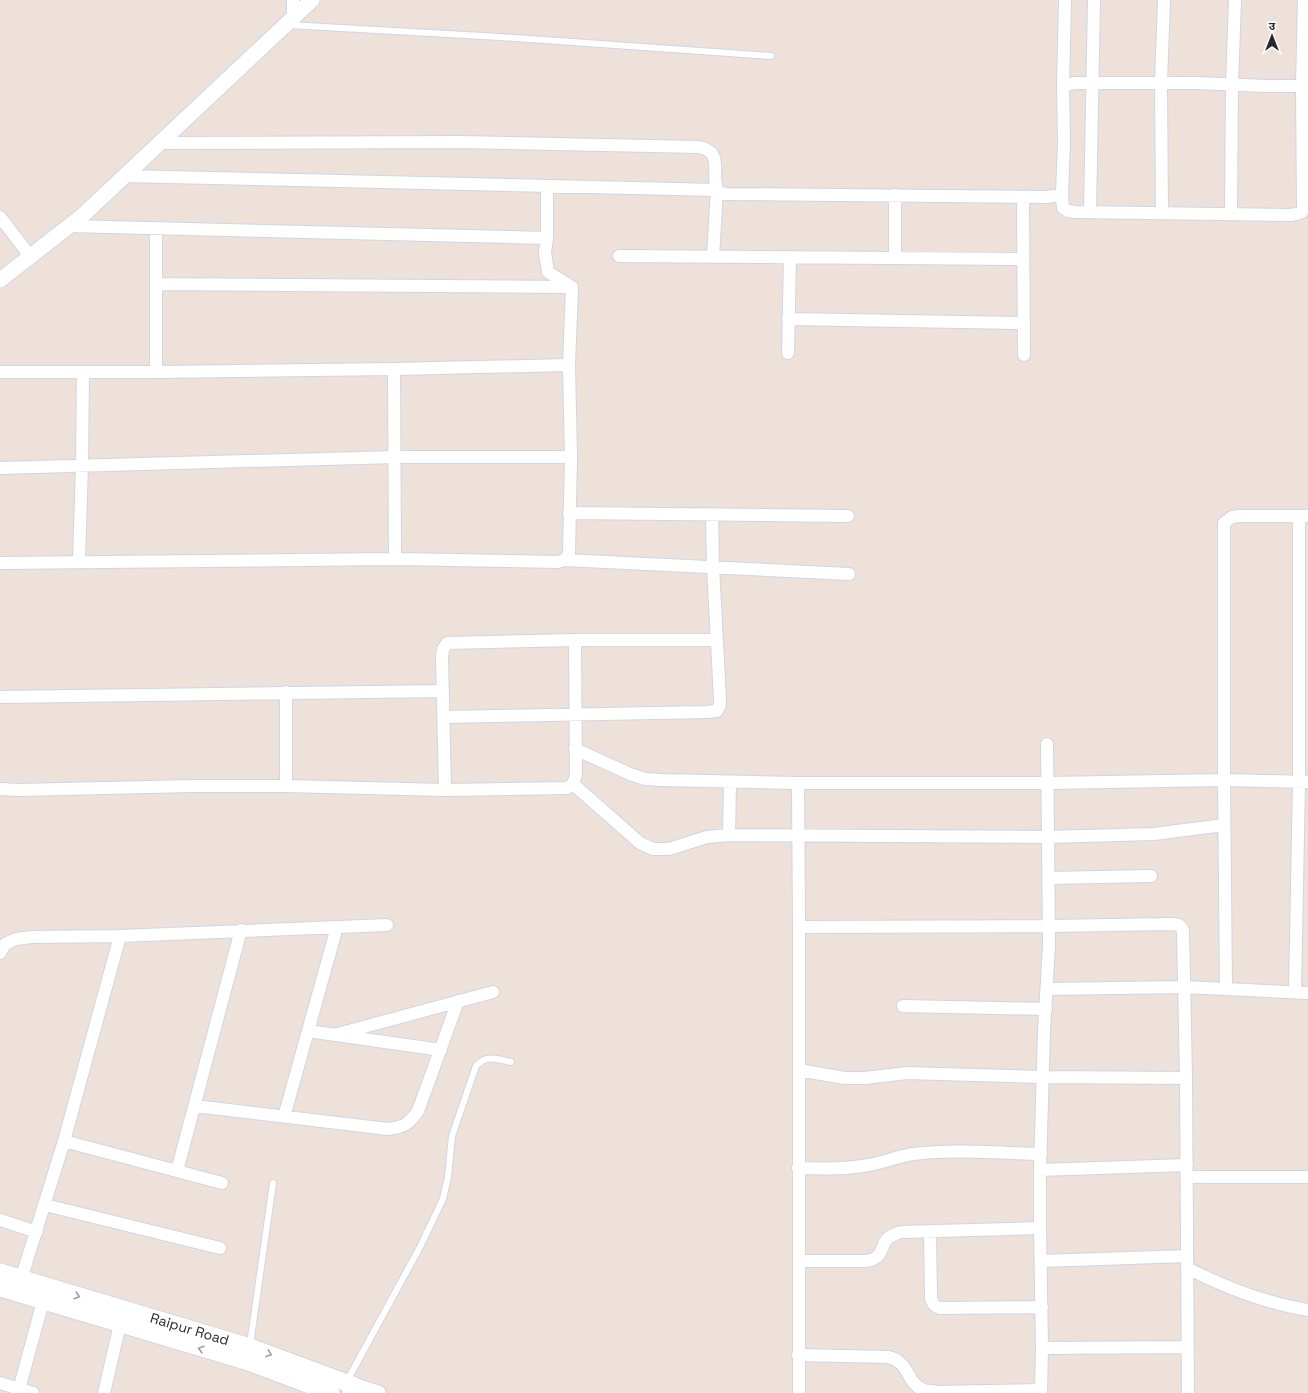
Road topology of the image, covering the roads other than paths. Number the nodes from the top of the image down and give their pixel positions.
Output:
1 (293, 0) edge
2 (312, 0) edge
3 (1065, 0) edge
4 (1094, 0) edge
5 (1164, 0) edge
6 (1235, 0) edge
7 (1304, 0) edge
8 (289, 21) junction
9 (771, 56) dead end
10 (1161, 82) junction
11 (1092, 83) junction
12 (1232, 84) junction
13 (1063, 85) junction
14 (1305, 86) edge
15 (159, 143) junction
16 (124, 176) junction
17 (547, 187) junction
18 (717, 190) junction
19 (896, 195) junction
20 (1062, 195) junction
21 (1023, 197) junction
22 (1090, 212) junction
23 (1162, 213) junction
24 (1231, 214) junction
25 (0, 218) edge
26 (69, 226) junction
27 (156, 228) junction
28 (547, 238) junction
29 (30, 256) junction
30 (620, 256) dead end
31 (713, 257) junction
32 (790, 257) junction
33 (895, 258) junction
34 (1024, 259) junction
35 (0, 280) edge
36 (156, 284) junction
37 (572, 287) junction
38 (788, 319) junction
39 (1024, 323) junction
40 (788, 353) dead end
41 (1024, 355) dead end
42 (570, 365) junction
43 (394, 369) junction
44 (0, 372) edge
45 (83, 372) junction
46 (156, 372) junction
47 (395, 457) junction
48 (571, 457) junction
49 (82, 466) junction
50 (0, 468) edge
51 (570, 512) junction
52 (712, 514) junction
53 (848, 516) dead end
54 (1303, 516) edge
55 (395, 559) junction
56 (565, 560) junction
57 (79, 562) junction
58 (0, 563) edge
59 (713, 567) junction
60 (849, 574) dead end
61 (575, 640) junction
62 (716, 640) junction
63 (443, 690) junction
64 (286, 692) junction
65 (0, 697) edge
66 (575, 715) junction
67 (443, 717) junction
68 (1048, 744) dead end
69 (575, 749) junction
70 (1224, 780) junction
71 (730, 782) junction
72 (1304, 782) edge
73 (798, 783) junction
74 (1048, 783) junction
75 (574, 784) junction
76 (286, 786) junction
77 (0, 789) edge
78 (445, 790) junction
79 (1224, 825) junction
80 (729, 835) junction
81 (798, 836) junction
82 (1048, 837) junction
83 (1151, 876) dead end
84 (1049, 878) junction
85 (387, 925) dead end
86 (1050, 926) junction
87 (336, 927) junction
88 (799, 927) junction
89 (241, 930) junction
90 (120, 936) junction
91 (0, 952) edge
92 (1184, 987) junction
93 (1047, 989) junction
94 (1226, 989) junction
95 (493, 992) dead end
96 (1295, 992) junction
97 (1308, 993) edge
98 (458, 1001) junction
99 (903, 1006) dead end
100 (1046, 1009) junction
101 (308, 1031) junction
102 (334, 1035) junction
103 (441, 1050) junction
104 (511, 1062) dead end
105 (799, 1070) junction
106 (1044, 1077) junction
107 (1186, 1078) junction
108 (195, 1106) junction
109 (284, 1117) junction
110 (64, 1141) junction
111 (1040, 1154) junction
112 (798, 1168) junction
113 (1040, 1170) junction
114 (177, 1171) junction
115 (1187, 1171) junction
116 (1308, 1177) edge
117 (222, 1183) dead end
118 (273, 1184) dead end
119 (45, 1205) junction
120 (0, 1220) edge
121 (1040, 1228) junction
122 (930, 1231) junction
123 (37, 1232) junction
124 (220, 1248) dead end
125 (799, 1261) junction
126 (1041, 1261) junction
127 (1187, 1262) junction
128 (0, 1272) edge
129 (20, 1286) junction
130 (0, 1288) edge
131 (45, 1294) junction
132 (1042, 1307) junction
133 (1308, 1310) edge
134 (120, 1324) junction
135 (225, 1347) junction
136 (250, 1347) junction
137 (1188, 1347) junction
138 (1042, 1348) junction
139 (798, 1355) junction
140 (0, 1383) edge
141 (339, 1388) edge
142 (19, 1391) edge
143 (1041, 1392) edge
144 (33, 1393) edge
145 (104, 1393) edge
146 (378, 1393) edge
147 (799, 1393) edge
148 (1188, 1393) edge

1 - 8 street
2 - 8 street
3 - 13 street
4 - 11 street
5 - 10 street
6 - 12 street
7 - 14 street
8 - 9 lane
8 - 15 street
10 - 11 street
10 - 12 street
10 - 23 street
11 - 13 street
11 - 22 street
12 - 14 street
12 - 24 street
13 - 20 street
14 - 24 street
15 - 16 street
15 - 18 street
16 - 17 street
16 - 26 street
17 - 18 street
17 - 28 street
18 - 19 street
18 - 31 street
19 - 21 street
19 - 33 street
20 - 21 street
20 - 22 street
21 - 34 street
22 - 23 street
23 - 24 street
25 - 29 street
26 - 27 street
26 - 29 street
27 - 28 street
27 - 36 street
28 - 37 street
29 - 35 street
30 - 31 street
31 - 32 street
32 - 33 street
32 - 38 street
33 - 34 street
34 - 39 street
36 - 37 street
36 - 46 street
37 - 42 street
38 - 39 street
38 - 40 street
39 - 41 street
42 - 43 street
42 - 48 street
43 - 46 street
43 - 47 street
44 - 45 street
45 - 46 street
45 - 49 street
47 - 48 street
47 - 49 street
47 - 55 street
48 - 51 street
49 - 50 street
49 - 57 street
51 - 52 street
51 - 56 street
52 - 53 street
52 - 59 street
54 - 70 street
54 - 72 street
55 - 56 street
55 - 57 street
56 - 59 street
57 - 58 street
59 - 60 street
59 - 62 street
61 - 62 street
61 - 63 street
61 - 66 street
62 - 66 street
63 - 64 street
63 - 67 street
64 - 65 street
64 - 76 street
66 - 67 street
66 - 69 street
67 - 78 street
68 - 74 street
69 - 71 street
69 - 75 street
70 - 72 street
70 - 74 street
70 - 79 street
71 - 73 street
71 - 80 street
72 - 96 street
73 - 74 street
73 - 81 street
74 - 82 street
75 - 78 street
75 - 80 street
76 - 77 street
76 - 78 street
79 - 82 street
79 - 94 street
80 - 81 street
81 - 82 street
81 - 88 street
82 - 84 street
83 - 84 street
84 - 86 street
85 - 87 street
86 - 88 street
86 - 92 street
86 - 93 street
87 - 89 street
87 - 101 street
88 - 105 street
89 - 90 street
89 - 108 street
90 - 91 street
90 - 110 street
92 - 93 street
92 - 94 street
92 - 107 street
93 - 100 street
94 - 96 street
95 - 98 street
96 - 97 street
98 - 102 street
98 - 103 street
99 - 100 street
100 - 106 street
101 - 102 street
101 - 109 street
102 - 103 street
103 - 109 street
104 - 141 lane
105 - 106 street
105 - 112 street
106 - 107 street
106 - 111 street
107 - 115 street
108 - 109 street
108 - 114 street
110 - 114 street
110 - 119 street
111 - 112 street
111 - 113 street
112 - 125 street
113 - 115 street
113 - 121 street
114 - 117 street
115 - 116 street
115 - 127 street
118 - 136 lane
119 - 123 street
119 - 124 street
120 - 123 street
121 - 122 street
121 - 126 street
122 - 125 street
122 - 132 street
123 - 129 street
125 - 139 street
126 - 127 street
126 - 132 street
127 - 133 street
127 - 137 street
128 - 129 main road, Raipur Road
129 - 130 main road, Raipur Road
129 - 131 main road, Raipur Road
131 - 134 main road, Raipur Road
131 -> 135 main road, Raipur Road
131 - 142 street
132 - 138 street
135 -> 134 main road, Raipur Road
134 - 145 street
135 - 136 main road, Raipur Road
135 - 141 main road, Raipur Road
136 -> 141 main road, Raipur Road
137 - 138 street
137 - 148 street
138 - 143 street
139 - 143 street
139 - 147 street
140 - 142 street
141 - 146 street, Raipur Road
142 - 144 street

